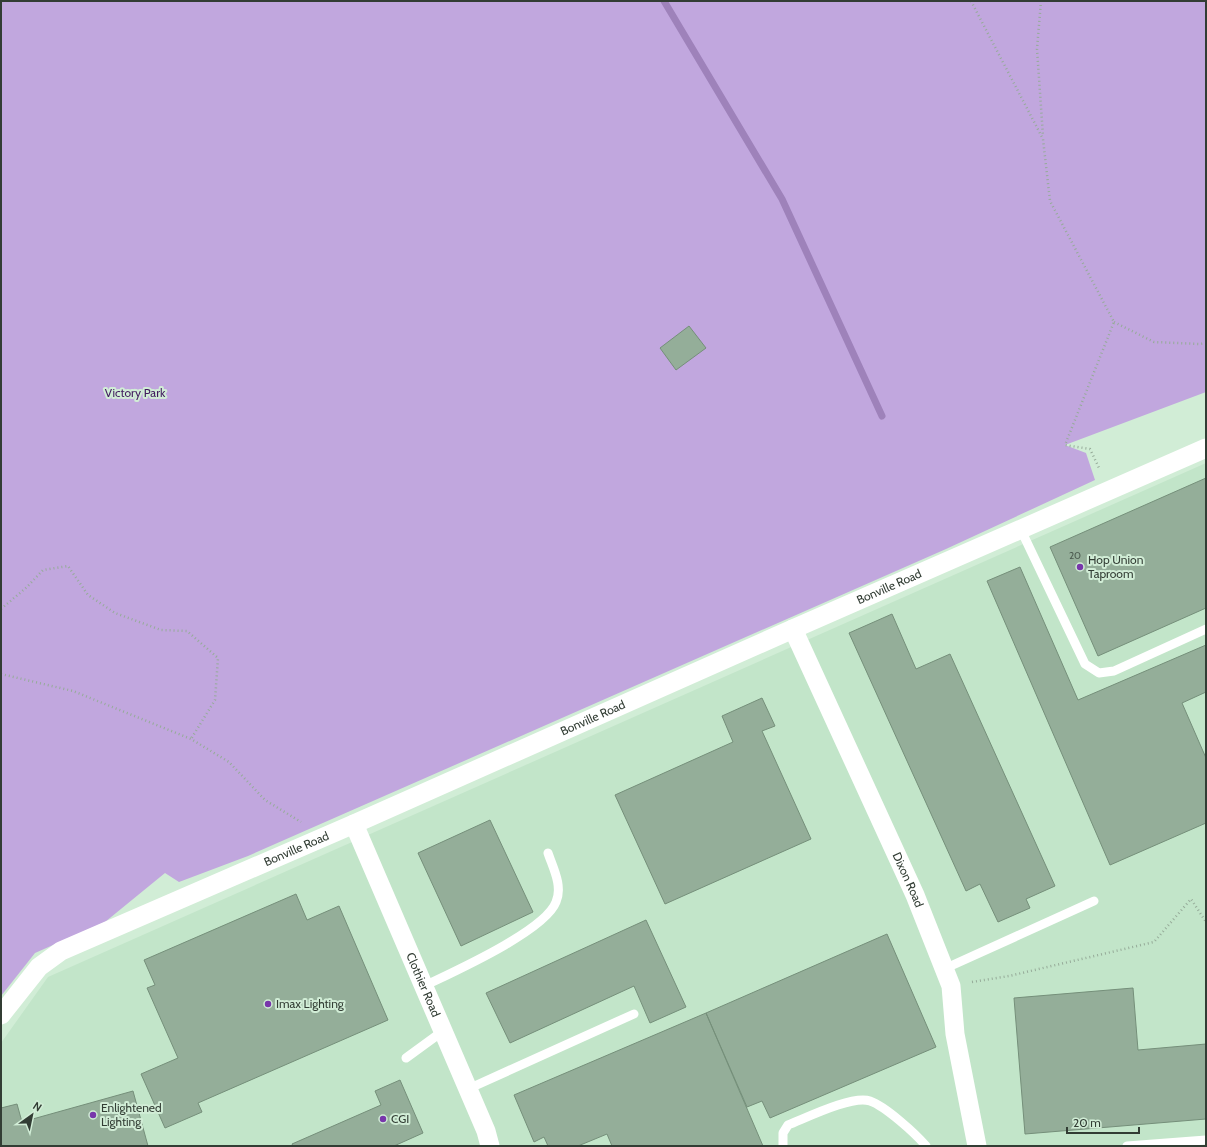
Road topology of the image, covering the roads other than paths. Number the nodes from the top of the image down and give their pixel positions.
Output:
1 (1206, 448) edge
2 (1021, 530) junction
3 (793, 629) junction
4 (1206, 629) edge
5 (354, 824) junction
6 (548, 852) dead end
7 (1094, 900) dead end
8 (944, 969) junction
9 (424, 986) junction
10 (634, 1014) dead end
11 (1, 1015) edge
12 (443, 1031) junction
13 (406, 1058) dead end
14 (468, 1089) junction
15 (1206, 1140) edge
16 (487, 1145) edge
17 (783, 1146) edge
18 (926, 1146) edge
19 (977, 1146) edge
20 (1127, 1146) edge

1 - 2 street, Bonville Road
2 - 3 street, Bonville Road
2 - 4 lane
3 - 5 street, Bonville Road
3 - 8 street, Dixon Road
5 - 9 street, Clothier Road
5 - 11 street, Bonville Road
6 - 9 lane
7 - 8 lane
8 - 19 street, Dixon Road
9 - 12 street, Clothier Road
10 - 14 lane
12 - 13 lane
12 - 14 street, Clothier Road
14 - 16 street, Clothier Road
15 - 20 lane
17 - 18 lane

